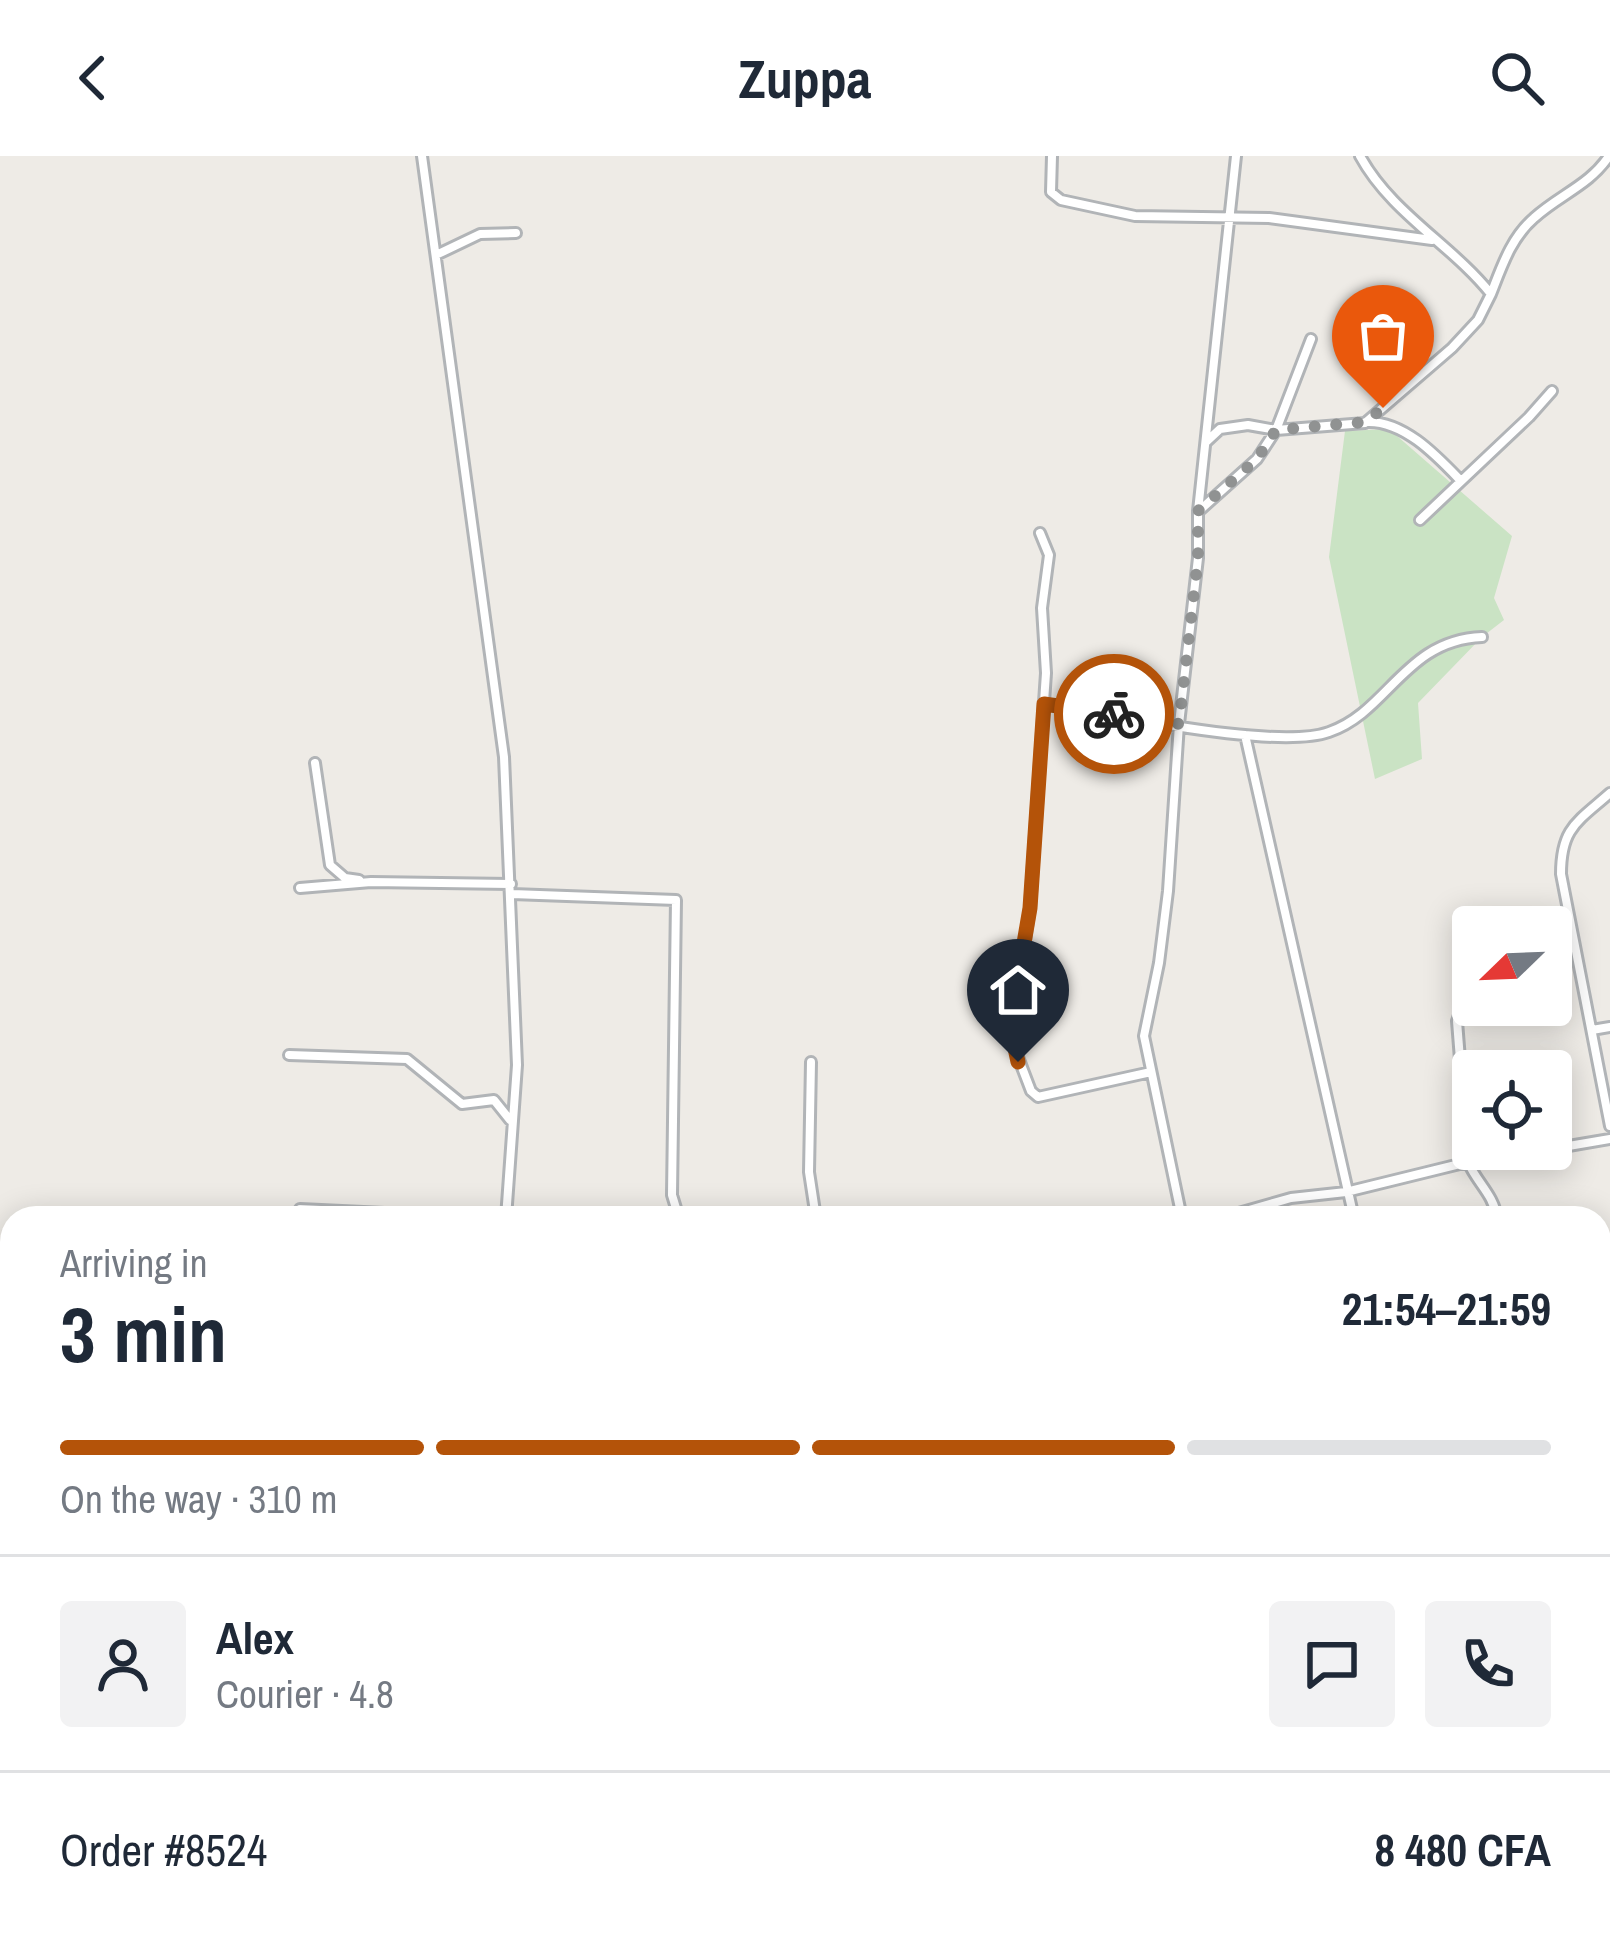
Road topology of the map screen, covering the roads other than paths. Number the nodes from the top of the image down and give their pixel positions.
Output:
1 (422, 156) edge
2 (1052, 156) edge
3 (1236, 156) edge
4 (1360, 156) edge
5 (1610, 156) edge
6 (1229, 215) junction
7 (516, 233) dead end
8 (1434, 240) junction
9 (436, 255) junction
10 (1491, 294) junction
11 (1311, 339) dead end
12 (1552, 391) dead end
13 (1365, 422) junction
14 (1276, 430) junction
15 (1205, 443) junction
16 (1460, 480) junction
17 (1198, 511) junction
18 (1420, 520) dead end
19 (1040, 533) dead end
20 (1482, 637) dead end
21 (1044, 704) junction
22 (1179, 724) junction
23 (1244, 735) junction
24 (315, 763) dead end
25 (1610, 793) edge
26 (371, 882) junction
27 (300, 888) dead end
28 (512, 889) junction
29 (1610, 1027) edge
30 (1592, 1030) junction
31 (289, 1055) dead end
32 (811, 1062) dead end
33 (1151, 1072) junction
34 (511, 1121) junction
35 (1610, 1126) edge
36 (1610, 1139) edge
37 (1572, 1145) edge
38 (1452, 1166) edge
39 (1472, 1170) edge
40 (1346, 1192) junction
41 (507, 1206) edge
42 (675, 1206) edge
43 (814, 1206) edge
44 (1179, 1206) edge
45 (1263, 1206) edge
46 (1350, 1206) edge
47 (1494, 1206) edge

1 - 9 street
2 - 6 street
3 - 6 street
4 - 8 street
5 - 10 street
6 - 8 street
6 - 15 street
7 - 9 street
8 - 10 street
9 - 28 street
10 - 13 street
11 - 14 street
12 - 16 street
13 - 14 street
13 - 16 street
14 - 15 street
14 - 17 street
15 - 17 street
16 - 18 street
17 - 22 street
19 - 21 street
20 - 23 street
21 - 22 street
21 - 33 street
22 - 23 street
22 - 33 street
23 - 40 street
24 - 26 street
25 - 30 street
26 - 27 street
26 - 28 street
28 - 34 street
28 - 42 street
29 - 30 street
30 - 35 street
31 - 34 street
32 - 43 street
33 - 44 street
34 - 41 street
36 - 37 street
38 - 40 street
39 - 47 street
40 - 45 street
40 - 46 street

